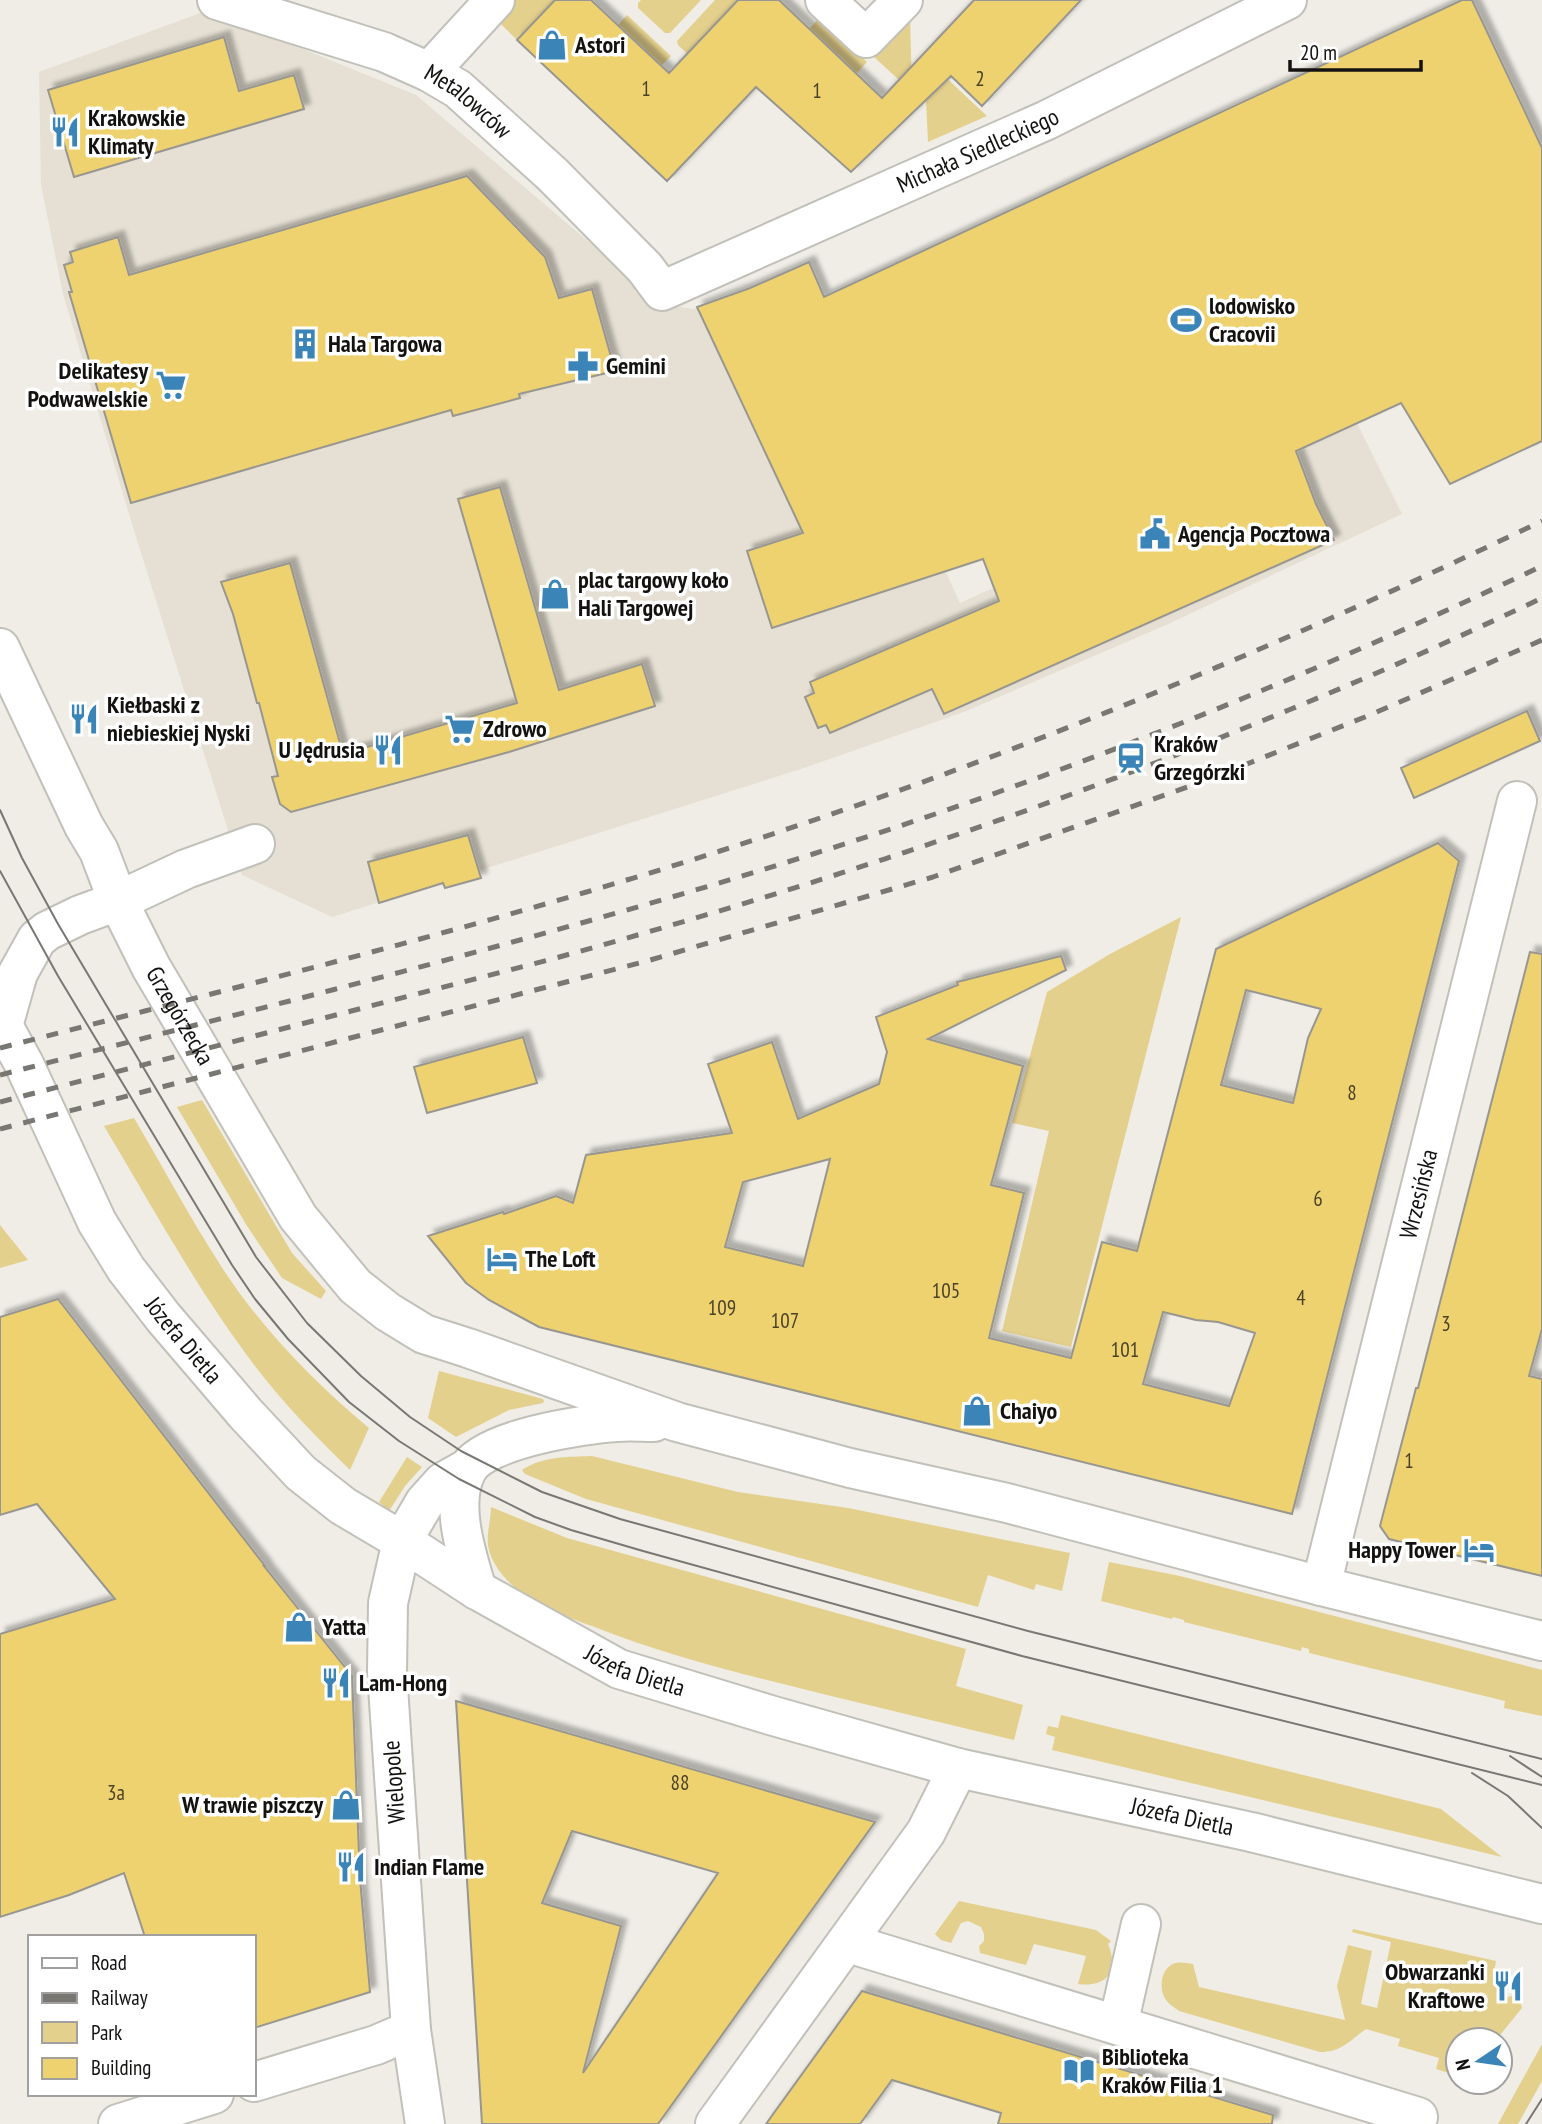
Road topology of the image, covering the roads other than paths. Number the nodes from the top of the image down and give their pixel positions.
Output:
1 (217, 0) edge
2 (495, 0) edge
3 (825, 0) edge
4 (902, 0) edge
5 (1287, 0) edge
6 (429, 72) junction
7 (662, 290) joint
8 (0, 648) edge
9 (1517, 802) dead end
10 (255, 844) dead end
11 (118, 901) junction
12 (2, 1023) edge
13 (677, 1422) junction
14 (468, 1468) junction
15 (402, 1541) junction
16 (1321, 1586) junction
17 (477, 1590) junction
18 (1542, 1641) edge
19 (958, 1768) junction
20 (1542, 1904) edge
21 (1140, 1924) dead end
22 (848, 1942) junction
23 (1118, 2025) junction
24 (411, 2030) junction
25 (256, 2081) edge
26 (208, 2096) edge
27 (1418, 2117) dead end
28 (118, 2124) edge
29 (425, 2124) edge
30 (715, 2124) edge

1 - 6 street, Metalowców
2 - 6 street
3 - 4 street
5 - 7 street, Michała Siedleckiego
6 - 7 street, Metalowców
8 - 11 street, Grzegórzecka
9 - 16 street, Wrzesińska
10 - 11 street
11 - 12 street
11 - 13 street, Grzegórzecka
12 - 15 street, Józefa Dietla
13 - 14 street, Wielopole
13 - 16 street
14 - 15 street, Wielopole
14 - 17 street
15 - 17 street, Józefa Dietla
15 - 24 street, Wielopole
16 - 18 street
17 - 19 street, Józefa Dietla
19 - 20 street, Józefa Dietla
19 - 22 street
21 - 23 street
22 - 23 street
22 - 30 street
23 - 27 street
24 - 25 street
24 - 29 street, Wielopole
26 - 28 street

